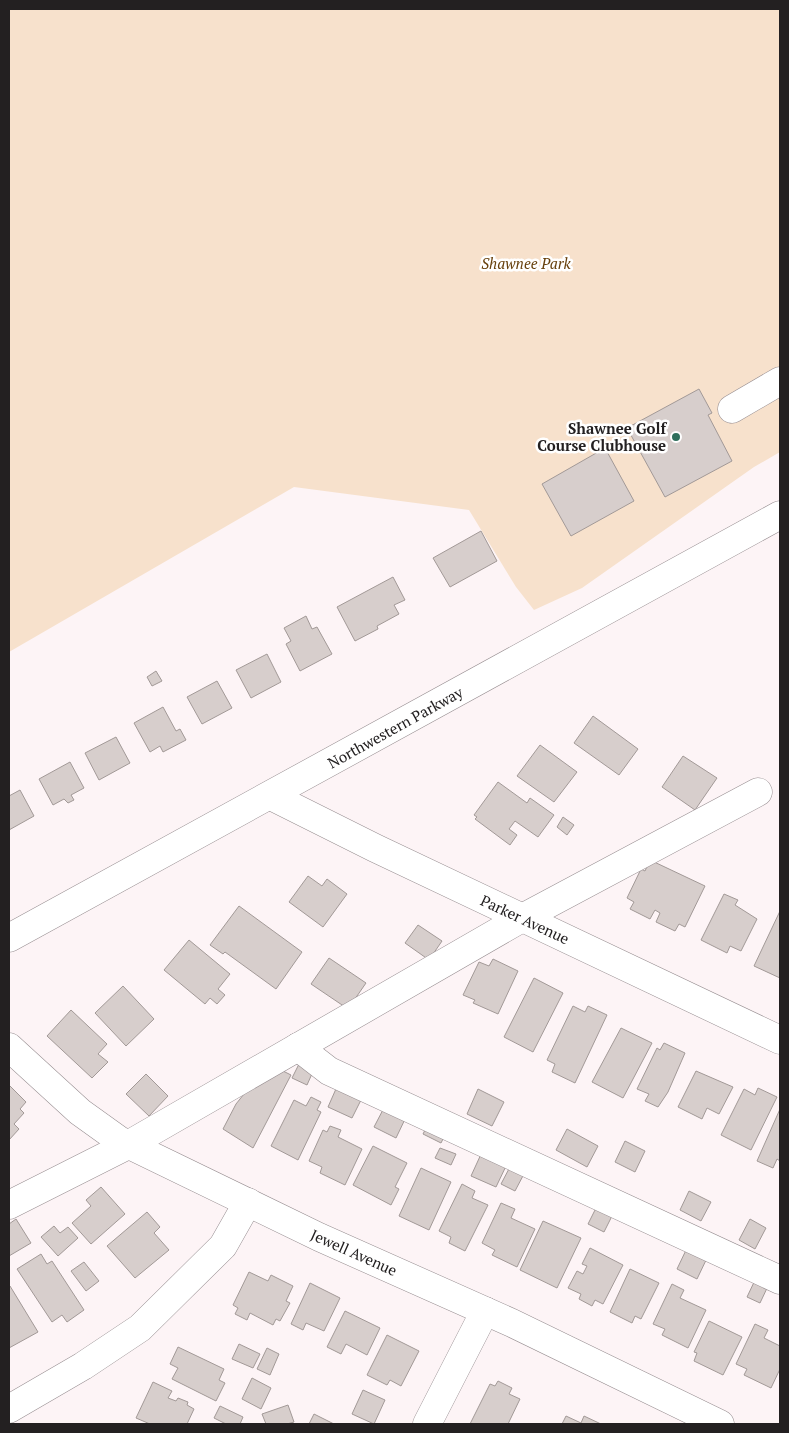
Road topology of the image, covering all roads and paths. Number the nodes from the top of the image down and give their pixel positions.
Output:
1 (780, 381) edge
2 (732, 408) dead end
3 (780, 515) edge
4 (758, 792) dead end
5 (271, 796) junction
6 (522, 918) junction
7 (9, 938) edge
8 (780, 1040) edge
9 (9, 1047) edge
10 (298, 1047) junction
11 (128, 1145) junction
12 (248, 1202) junction
13 (9, 1205) edge
14 (780, 1280) edge
15 (484, 1311) junction
16 (12, 1414) edge
17 (427, 1424) edge
18 (720, 1424) edge

1 - 2 street
3 - 5 street, Northwestern Parkway
4 - 6 street
5 - 6 street, Parker Avenue
5 - 7 street, Northwestern Parkway
6 - 8 street, Parker Avenue
6 - 10 street
9 - 11 street, Jewell Avenue
10 - 11 street
10 - 14 street
11 - 12 street, Jewell Avenue
11 - 13 street
12 - 15 street, Jewell Avenue
12 - 16 street
15 - 17 street
15 - 18 street, Jewell Avenue

